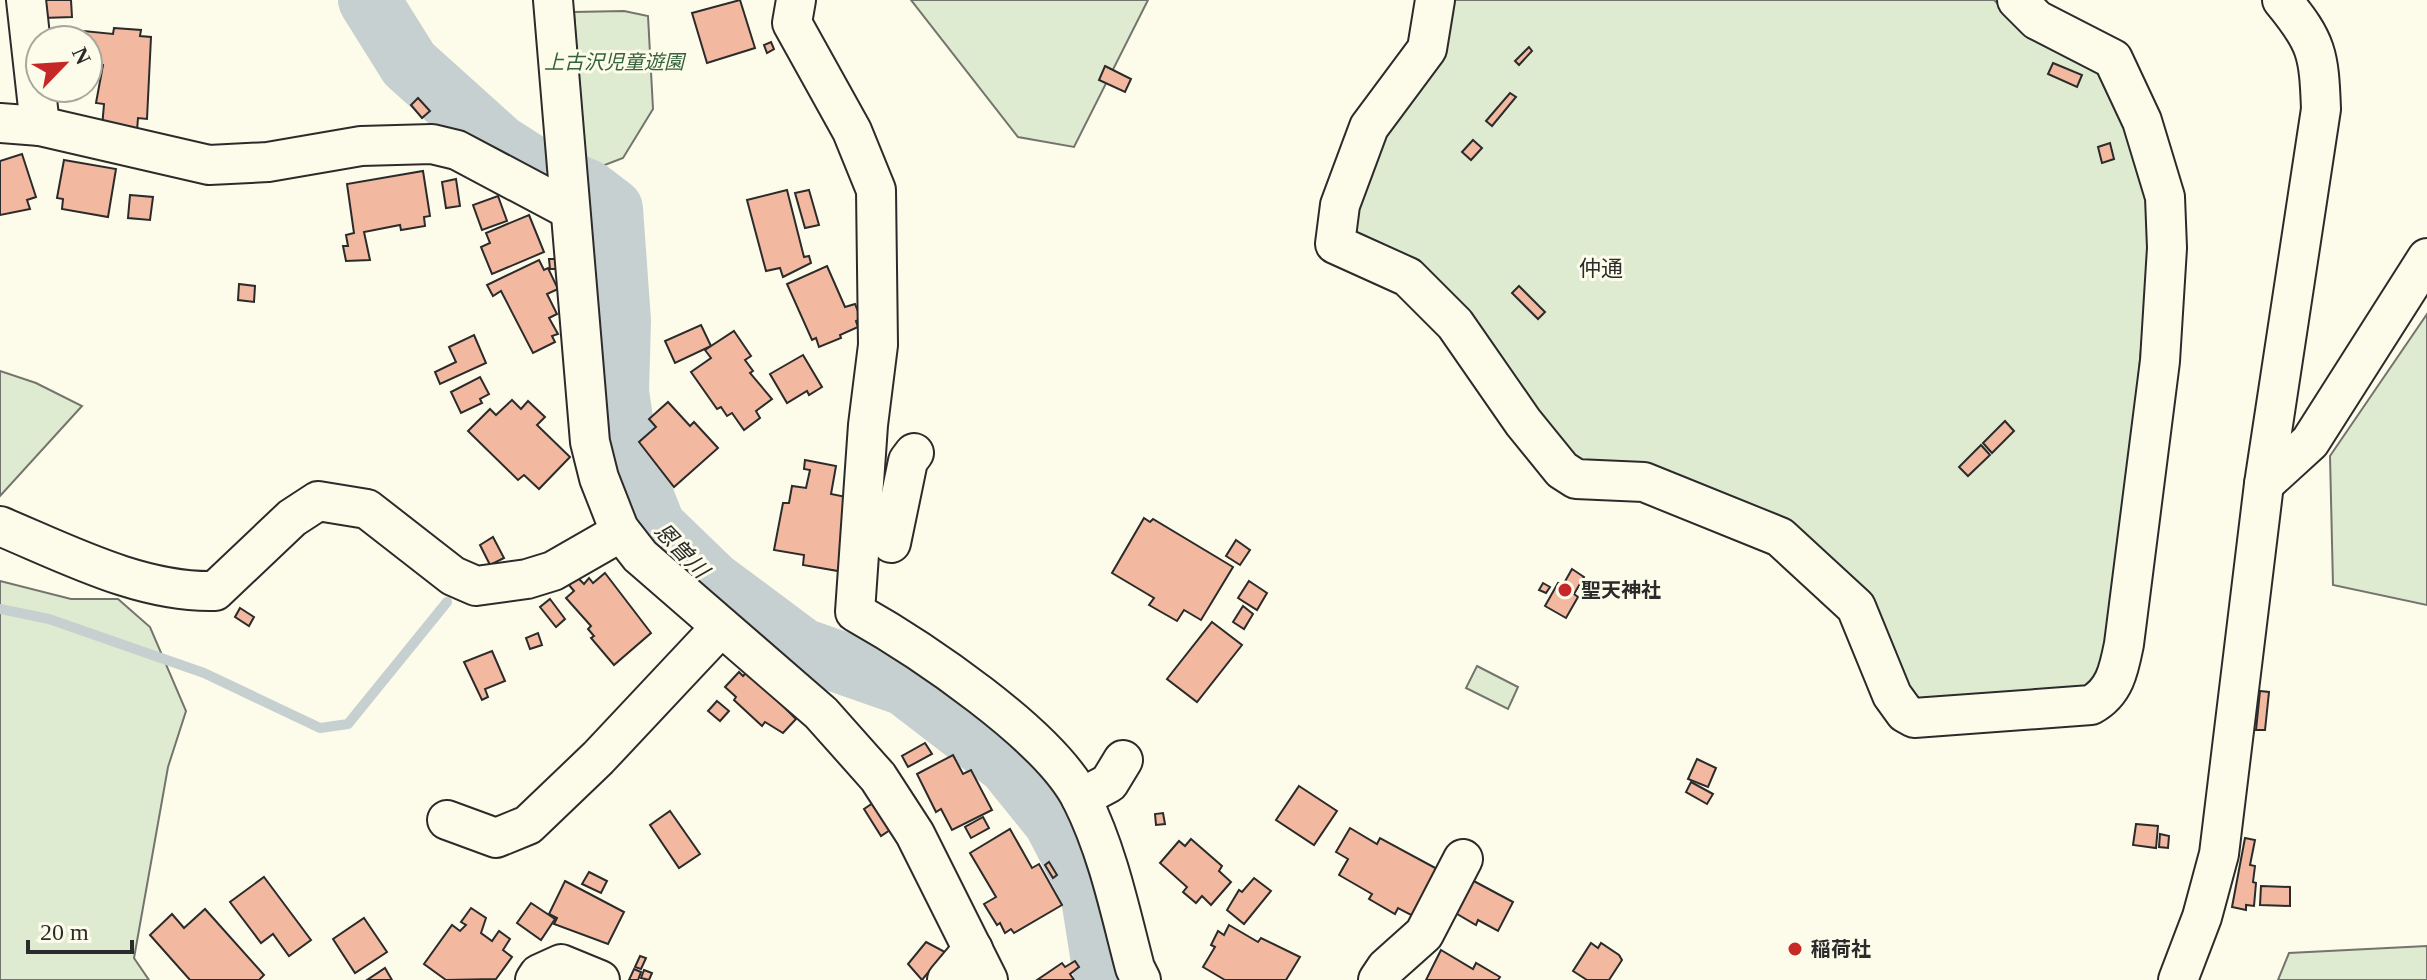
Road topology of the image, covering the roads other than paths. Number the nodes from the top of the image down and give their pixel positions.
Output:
1 (26, 0) edge
2 (553, 0) edge
3 (1435, 0) edge
4 (2017, 0) edge
5 (2282, 0) edge
6 (790, 8) edge
7 (0, 123) edge
8 (40, 126) junction
9 (569, 191) junction
10 (2427, 258) edge
11 (914, 453) dead end
12 (2264, 484) junction
13 (0, 526) edge
14 (621, 532) junction
15 (891, 543) dead end
16 (721, 627) junction
17 (1123, 760) dead end
18 (1081, 798) junction
19 (447, 820) dead end
20 (1463, 859) dead end
21 (980, 965) edge
22 (535, 980) edge
23 (600, 980) edge
24 (947, 980) edge
25 (1141, 980) edge
26 (1378, 980) edge
27 (2178, 980) edge

1 - 8 street
2 - 9 street
3 - 4 street
5 - 12 street
6 - 18 street
7 - 8 street
8 - 9 street
9 - 14 street
10 - 12 street
11 - 15 street
12 - 27 street
13 - 14 street
14 - 16 street
16 - 19 street
16 - 21 street
17 - 18 street
18 - 25 street
20 - 26 street
21 - 24 street
22 - 23 street

